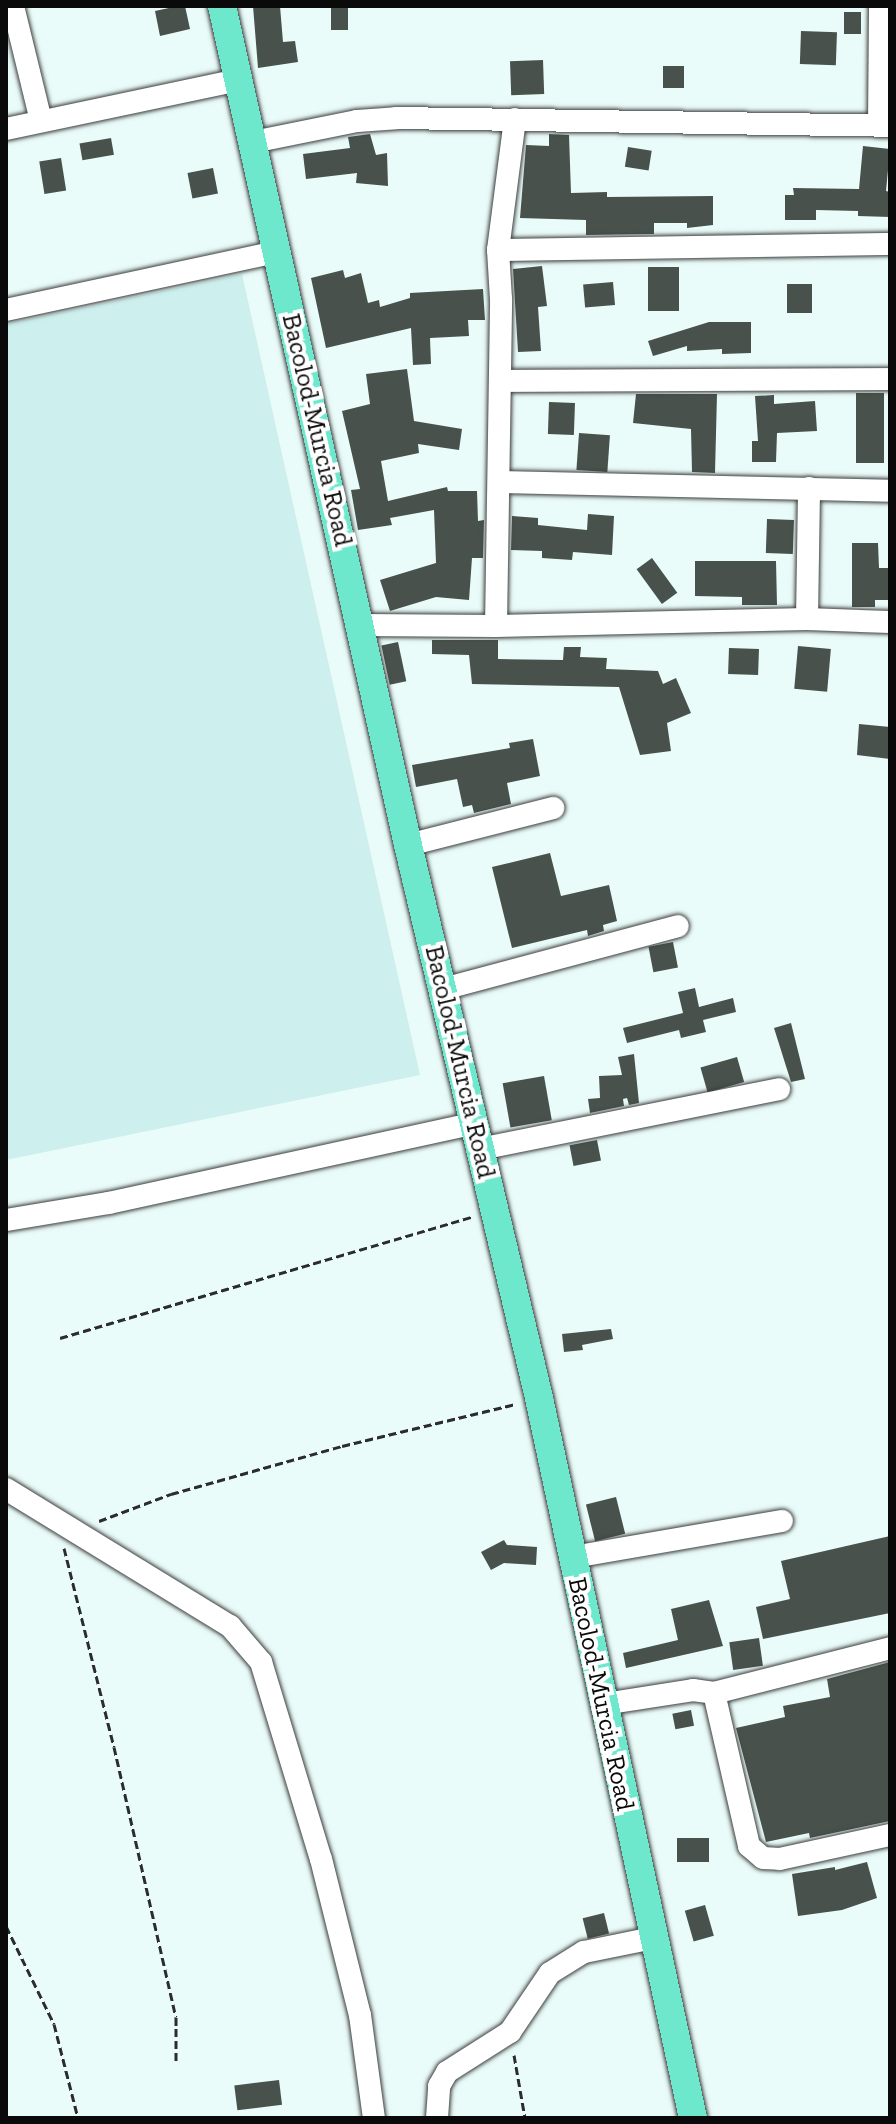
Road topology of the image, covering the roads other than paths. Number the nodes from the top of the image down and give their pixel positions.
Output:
1 (13, 6) edge
2 (222, 6) edge
3 (880, 6) edge
4 (238, 80) junction
5 (515, 119) junction
6 (41, 121) junction
7 (884, 126) edge
8 (6, 129) edge
9 (253, 142) junction
10 (890, 244) edge
11 (498, 250) junction
12 (276, 252) junction
13 (6, 310) edge
14 (890, 379) edge
15 (500, 381) junction
16 (500, 482) junction
17 (809, 488) junction
18 (890, 491) edge
19 (807, 619) junction
20 (890, 622) edge
21 (361, 625) junction
22 (496, 626) junction
23 (553, 808) dead end
24 (408, 845) junction
25 (678, 926) dead end
26 (443, 989) junction
27 (779, 1089) dead end
28 (477, 1136) junction
29 (6, 1220) edge
30 (6, 1489) edge
31 (782, 1521) dead end
32 (573, 1557) junction
33 (890, 1648) edge
34 (714, 1693) junction
35 (604, 1704) junction
36 (890, 1835) edge
37 (653, 1938) junction
38 (374, 2118) edge
39 (437, 2118) edge
40 (693, 2118) edge

1 - 6 street
2 - 4 main road, Bacolod-Murcia Road
3 - 7 street
4 - 6 street
4 - 9 main road, Bacolod-Murcia Road
5 - 7 street
5 - 9 street
5 - 11 street
6 - 8 street
9 - 12 main road, Bacolod-Murcia Road
10 - 11 street
11 - 15 street
12 - 13 street
12 - 21 main road, Bacolod-Murcia Road
14 - 15 street
15 - 16 street
16 - 17 street
16 - 22 street
17 - 18 street
17 - 19 street
19 - 20 street
19 - 22 street
21 - 22 street
21 - 24 main road, Bacolod-Murcia Road
23 - 24 street
24 - 26 main road, Bacolod-Murcia Road
25 - 26 street
26 - 28 main road, Bacolod-Murcia Road
27 - 28 street
28 - 29 street
28 - 32 main road, Bacolod-Murcia Road
30 - 38 street
31 - 32 street
32 - 35 main road, Bacolod-Murcia Road
33 - 34 street
34 - 35 street
34 - 36 street
35 - 37 main road, Bacolod-Murcia Road
37 - 39 street
37 - 40 main road, Bacolod-Murcia Road

